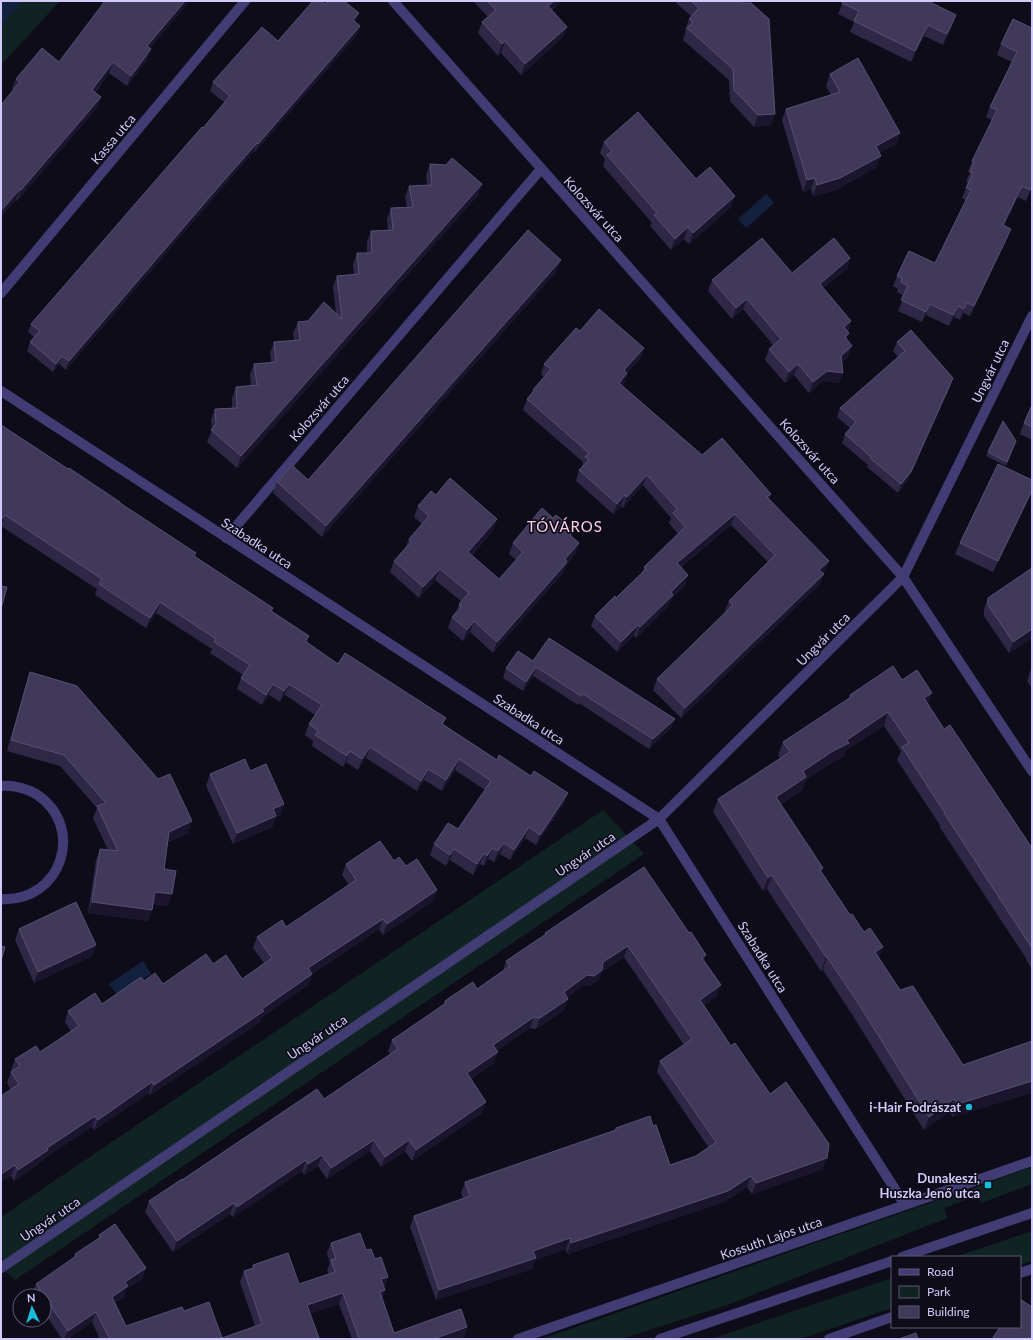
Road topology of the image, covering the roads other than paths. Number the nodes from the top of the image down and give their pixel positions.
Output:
1 (245, 1) edge
2 (393, 1) edge
3 (541, 169) junction
4 (1, 293) edge
5 (1032, 316) edge
6 (1, 391) edge
7 (226, 538) junction
8 (903, 577) junction
9 (1032, 771) edge
10 (1, 786) edge
11 (660, 819) junction
12 (1, 899) edge
13 (1032, 1161) edge
14 (905, 1205) junction
15 (1032, 1213) edge
16 (905, 1256) edge
17 (891, 1260) edge
18 (1, 1268) edge
19 (1032, 1269) edge
20 (1021, 1273) edge
21 (891, 1317) edge
22 (518, 1339) edge
23 (660, 1339) edge
24 (829, 1339) edge

1 - 4 street, Kassa utca
2 - 3 street, Kolozsvár utca
3 - 7 street, Kolozsvár utca
3 - 8 street, Kolozsvár utca
5 - 8 street, Ungvár utca
6 - 7 street, Szabadka utca
7 - 11 street, Szabadka utca
8 - 9 street, Kolozsvár utca
8 - 11 street, Ungvár utca
10 - 12 street
11 - 14 street, Szabadka utca
11 - 18 street, Ungvár utca
13 - 14 street, Kossuth Lajos utca
14 - 22 street, Kossuth Lajos utca
15 - 16 street
17 - 23 street
19 - 20 street
21 - 24 street

